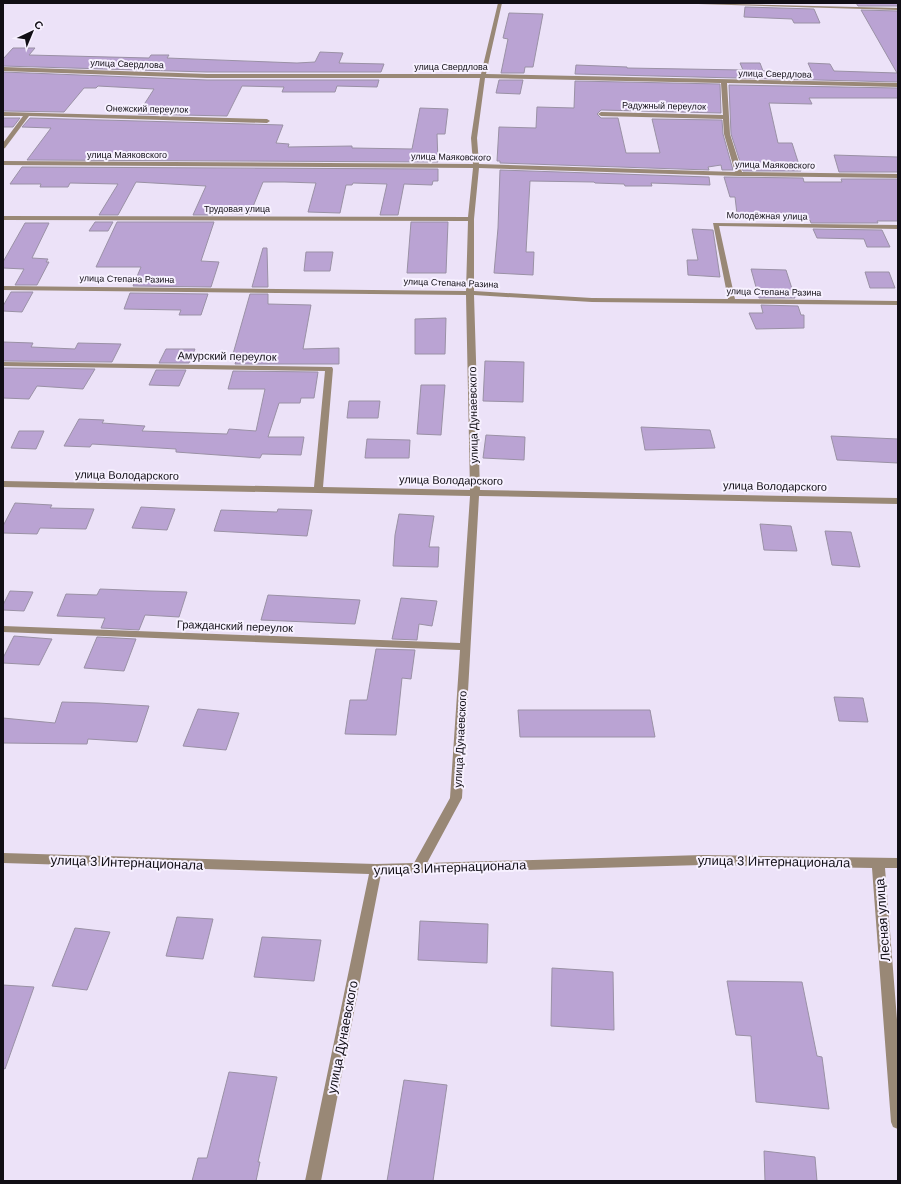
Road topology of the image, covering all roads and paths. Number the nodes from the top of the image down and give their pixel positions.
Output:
1 (500, 3) edge
2 (698, 3) edge
3 (898, 9) edge
4 (3, 69) edge
5 (483, 76) junction
6 (724, 82) junction
7 (898, 85) edge
8 (3, 114) edge
9 (27, 114) junction
10 (601, 114) dead end
11 (726, 117) junction
12 (267, 121) dead end
13 (3, 147) edge
14 (3, 163) edge
15 (476, 166) junction
16 (740, 174) junction
17 (898, 176) edge
18 (3, 218) edge
19 (471, 219) junction
20 (898, 227) edge
21 (3, 288) edge
22 (470, 293) junction
23 (732, 302) junction
24 (898, 304) edge
25 (3, 364) edge
26 (3, 484) edge
27 (318, 490) junction
28 (475, 492) junction
29 (898, 501) edge
30 (3, 629) edge
31 (466, 646) junction
32 (3, 858) edge
33 (878, 862) junction
34 (898, 863) edge
35 (418, 868) junction
36 (376, 869) junction
37 (898, 1122) edge
38 (312, 1181) edge

1 - 5 street, улица Дунаевского
2 - 3 street
4 - 5 street, улица Свердлова
5 - 6 street, улица Свердлова
5 - 15 street, улица Дунаевского
6 - 7 street, улица Свердлова
6 - 11 street
8 - 9 street, Онежский переулок
9 - 12 street, Онежский переулок
9 - 13 street
10 - 11 street, Радужный переулок
11 - 16 street
14 - 15 street, улица Маяковского
15 - 16 street, улица Маяковского
15 - 19 street, улица Дунаевского
16 - 17 street, улица Маяковского
18 - 19 street, Трудовая улица
19 - 22 street, улица Дунаевского
20 - 23 street, Молодёжная улица
21 - 22 street, улица Степана Разина
22 - 23 street, улица Степана Разина
22 - 28 street, улица Дунаевского
23 - 24 street, улица Степана Разина
25 - 27 street, Амурский переулок
26 - 27 street, улица Володарского
27 - 28 street, улица Володарского
28 - 29 street, улица Володарского
28 - 31 street, улица Дунаевского
30 - 31 street, Гражданский переулок
31 - 35 street, улица Дунаевского
32 - 36 street, улица 3 Интернационала
33 - 34 street, улица 3 Интернационала
33 - 35 street, улица 3 Интернационала
33 - 37 street, Лесная улица
35 - 36 street, улица 3 Интернационала
36 - 38 street, улица Дунаевского

